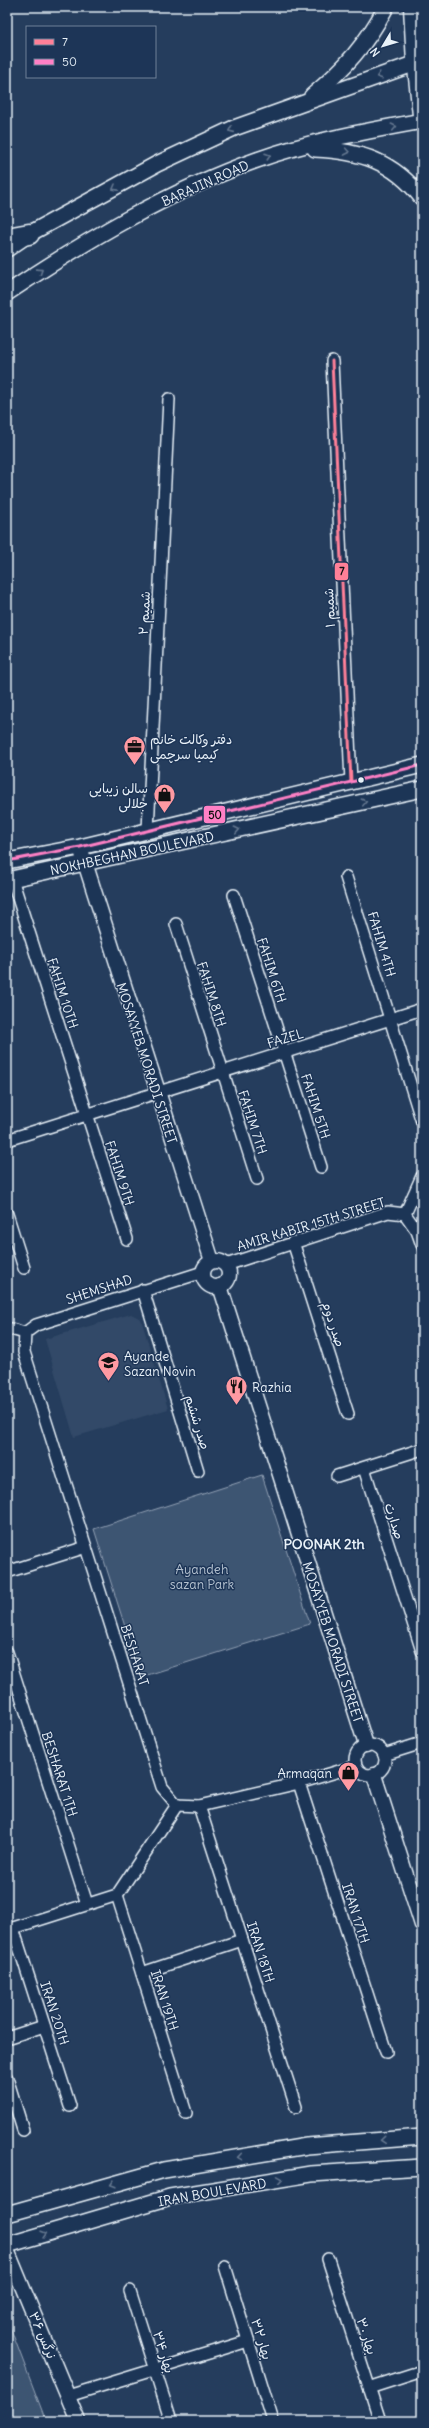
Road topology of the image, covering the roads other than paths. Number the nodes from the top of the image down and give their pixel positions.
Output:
1 (386, 7) edge
2 (413, 7) edge
3 (419, 62) edge
4 (306, 101) junction
5 (422, 120) edge
6 (294, 148) junction
7 (422, 198) edge
8 (29, 234) junction
9 (7, 238) edge
10 (7, 249) edge
11 (7, 292) edge
12 (332, 361) dead end
13 (169, 399) dead end
14 (422, 766) edge
15 (351, 782) junction
16 (422, 789) edge
17 (148, 830) junction
18 (80, 846) junction
19 (7, 861) edge
20 (83, 863) junction
21 (346, 877) dead end
22 (9, 879) edge
23 (234, 895) dead end
24 (176, 924) dead end
25 (422, 1009) edge
26 (390, 1020) junction
27 (284, 1053) junction
28 (223, 1072) junction
29 (157, 1093) junction
30 (87, 1115) junction
31 (422, 1122) edge
32 (7, 1140) edge
33 (320, 1167) dead end
34 (422, 1176) edge
35 (257, 1179) dead end
36 (7, 1214) edge
37 (405, 1214) junction
38 (126, 1239) dead end
39 (293, 1242) junction
40 (422, 1245) edge
41 (226, 1265) junction
42 (208, 1267) junction
43 (24, 1268) dead end
44 (220, 1286) junction
45 (143, 1290) junction
46 (7, 1328) edge
47 (24, 1333) junction
48 (348, 1414) dead end
49 (422, 1449) edge
50 (364, 1468) junction
51 (198, 1471) dead end
52 (338, 1476) dead end
53 (86, 1547) junction
54 (7, 1572) edge
55 (422, 1651) edge
56 (7, 1652) edge
57 (422, 1743) edge
58 (366, 1745) junction
59 (384, 1755) junction
60 (356, 1766) junction
61 (374, 1775) junction
62 (299, 1783) junction
63 (177, 1805) junction
64 (199, 1806) junction
65 (117, 1895) junction
66 (87, 1904) junction
67 (422, 1926) edge
68 (10, 1929) edge
69 (242, 1940) junction
70 (142, 1973) junction
71 (44, 2026) junction
72 (7, 2038) edge
73 (386, 2052) dead end
74 (7, 2078) edge
75 (70, 2106) dead end
76 (296, 2107) dead end
77 (186, 2113) dead end
78 (23, 2130) dead end
79 (418, 2136) edge
80 (422, 2167) edge
81 (7, 2214) edge
82 (7, 2245) edge
83 (7, 2250) edge
84 (328, 2259) dead end
85 (225, 2266) dead end
86 (130, 2291) dead end
87 (248, 2341) junction
88 (154, 2370) junction
89 (422, 2371) edge
90 (369, 2388) junction
91 (68, 2396) junction
92 (78, 2421) edge
93 (171, 2421) edge
94 (273, 2421) edge
95 (380, 2421) edge

1 - 4 main road
2 - 3 highway
3 -> 4 main road
3 - 5 main road
4 -> 8 main road
6 -> 5 main road, BARAJIN ROAD
6 -> 7 main road
11 -> 6 main road, BARAJIN ROAD
8 - 9 highway
8 - 10 main road
12 - 15 street, شمیم ۱
13 - 17 street, شمیم ۲
14 - 15 main road, NOKHBEGHAN BOULEVARD
15 - 17 main road, NOKHBEGHAN BOULEVARD
20 -> 16 main road, NOKHBEGHAN BOULEVARD
17 - 18 main road, NOKHBEGHAN BOULEVARD
18 - 19 main road, NOKHBEGHAN BOULEVARD
18 - 20 street, MOSAYYEB MORADI STREET
20 - 22 main road, NOKHBEGHAN BOULEVARD
20 - 29 street, MOSAYYEB MORADI STREET
21 - 26 street, FAHIM 4TH
22 - 30 street, FAHIM 10TH
23 - 27 street, FAHIM 6TH
24 - 28 street, FAHIM 8TH
25 - 26 street, FAZEL
26 - 27 street, FAZEL
26 - 31 street, FAHIM 4TH
27 - 28 street, FAZEL
27 - 33 street, FAHIM 5TH
28 - 29 street, FAZEL
28 - 35 street, FAHIM 7TH
29 - 30 street, FAZEL
29 - 42 street, MOSAYYEB MORADI STREET
30 - 32 street, FAZEL
30 - 38 street, FAHIM 9TH
34 - 37 street
36 - 43 street
37 - 39 street, AMIR KABIR 15TH STREET
37 - 40 street
39 - 41 street, AMIR KABIR 15TH STREET
39 - 48 street, صدر دوم
41 - 42 street
41 - 44 street
42 - 44 street
42 - 45 street, SHEMSHAD
44 - 58 street, MOSAYYEB MORADI STREET
45 - 47 street, SHEMSHAD
45 - 51 street, صدر ششم
46 - 47 street
47 - 53 street, BESHARAT
49 - 50 street
50 - 52 street
50 - 55 street, صدارت
53 - 54 street
53 - 63 street, BESHARAT
56 - 66 street, BESHARAT 1TH
57 - 59 street
58 - 59 street
58 - 60 street
59 - 61 street
60 - 61 street
60 - 62 street
61 - 67 street
62 - 64 street
62 - 73 street, IRAN 17TH
63 - 64 street
63 - 65 street
64 - 69 street, IRAN 18TH
65 - 66 street
65 - 70 street, IRAN 19TH
66 - 68 street
68 - 71 street, IRAN 20TH
69 - 70 street
69 - 76 street, IRAN 18TH
70 - 77 street, IRAN 19TH
71 - 72 street
71 - 75 street, IRAN 20TH
74 - 78 street
79 -> 81 main road
82 -> 80 main road, IRAN BOULEVARD
83 - 91 street, نرگس ۳۶
84 - 90 street, بهار ۳۰
85 - 87 street, بهار ۳۲
86 - 88 street, بهار ۳۴
87 - 88 street
87 - 94 street, بهار ۳۲
88 - 91 street
88 - 93 street, بهار ۳۴
89 - 90 street
90 - 95 street, بهار ۳۰
91 - 92 street, نرگس ۳۶

